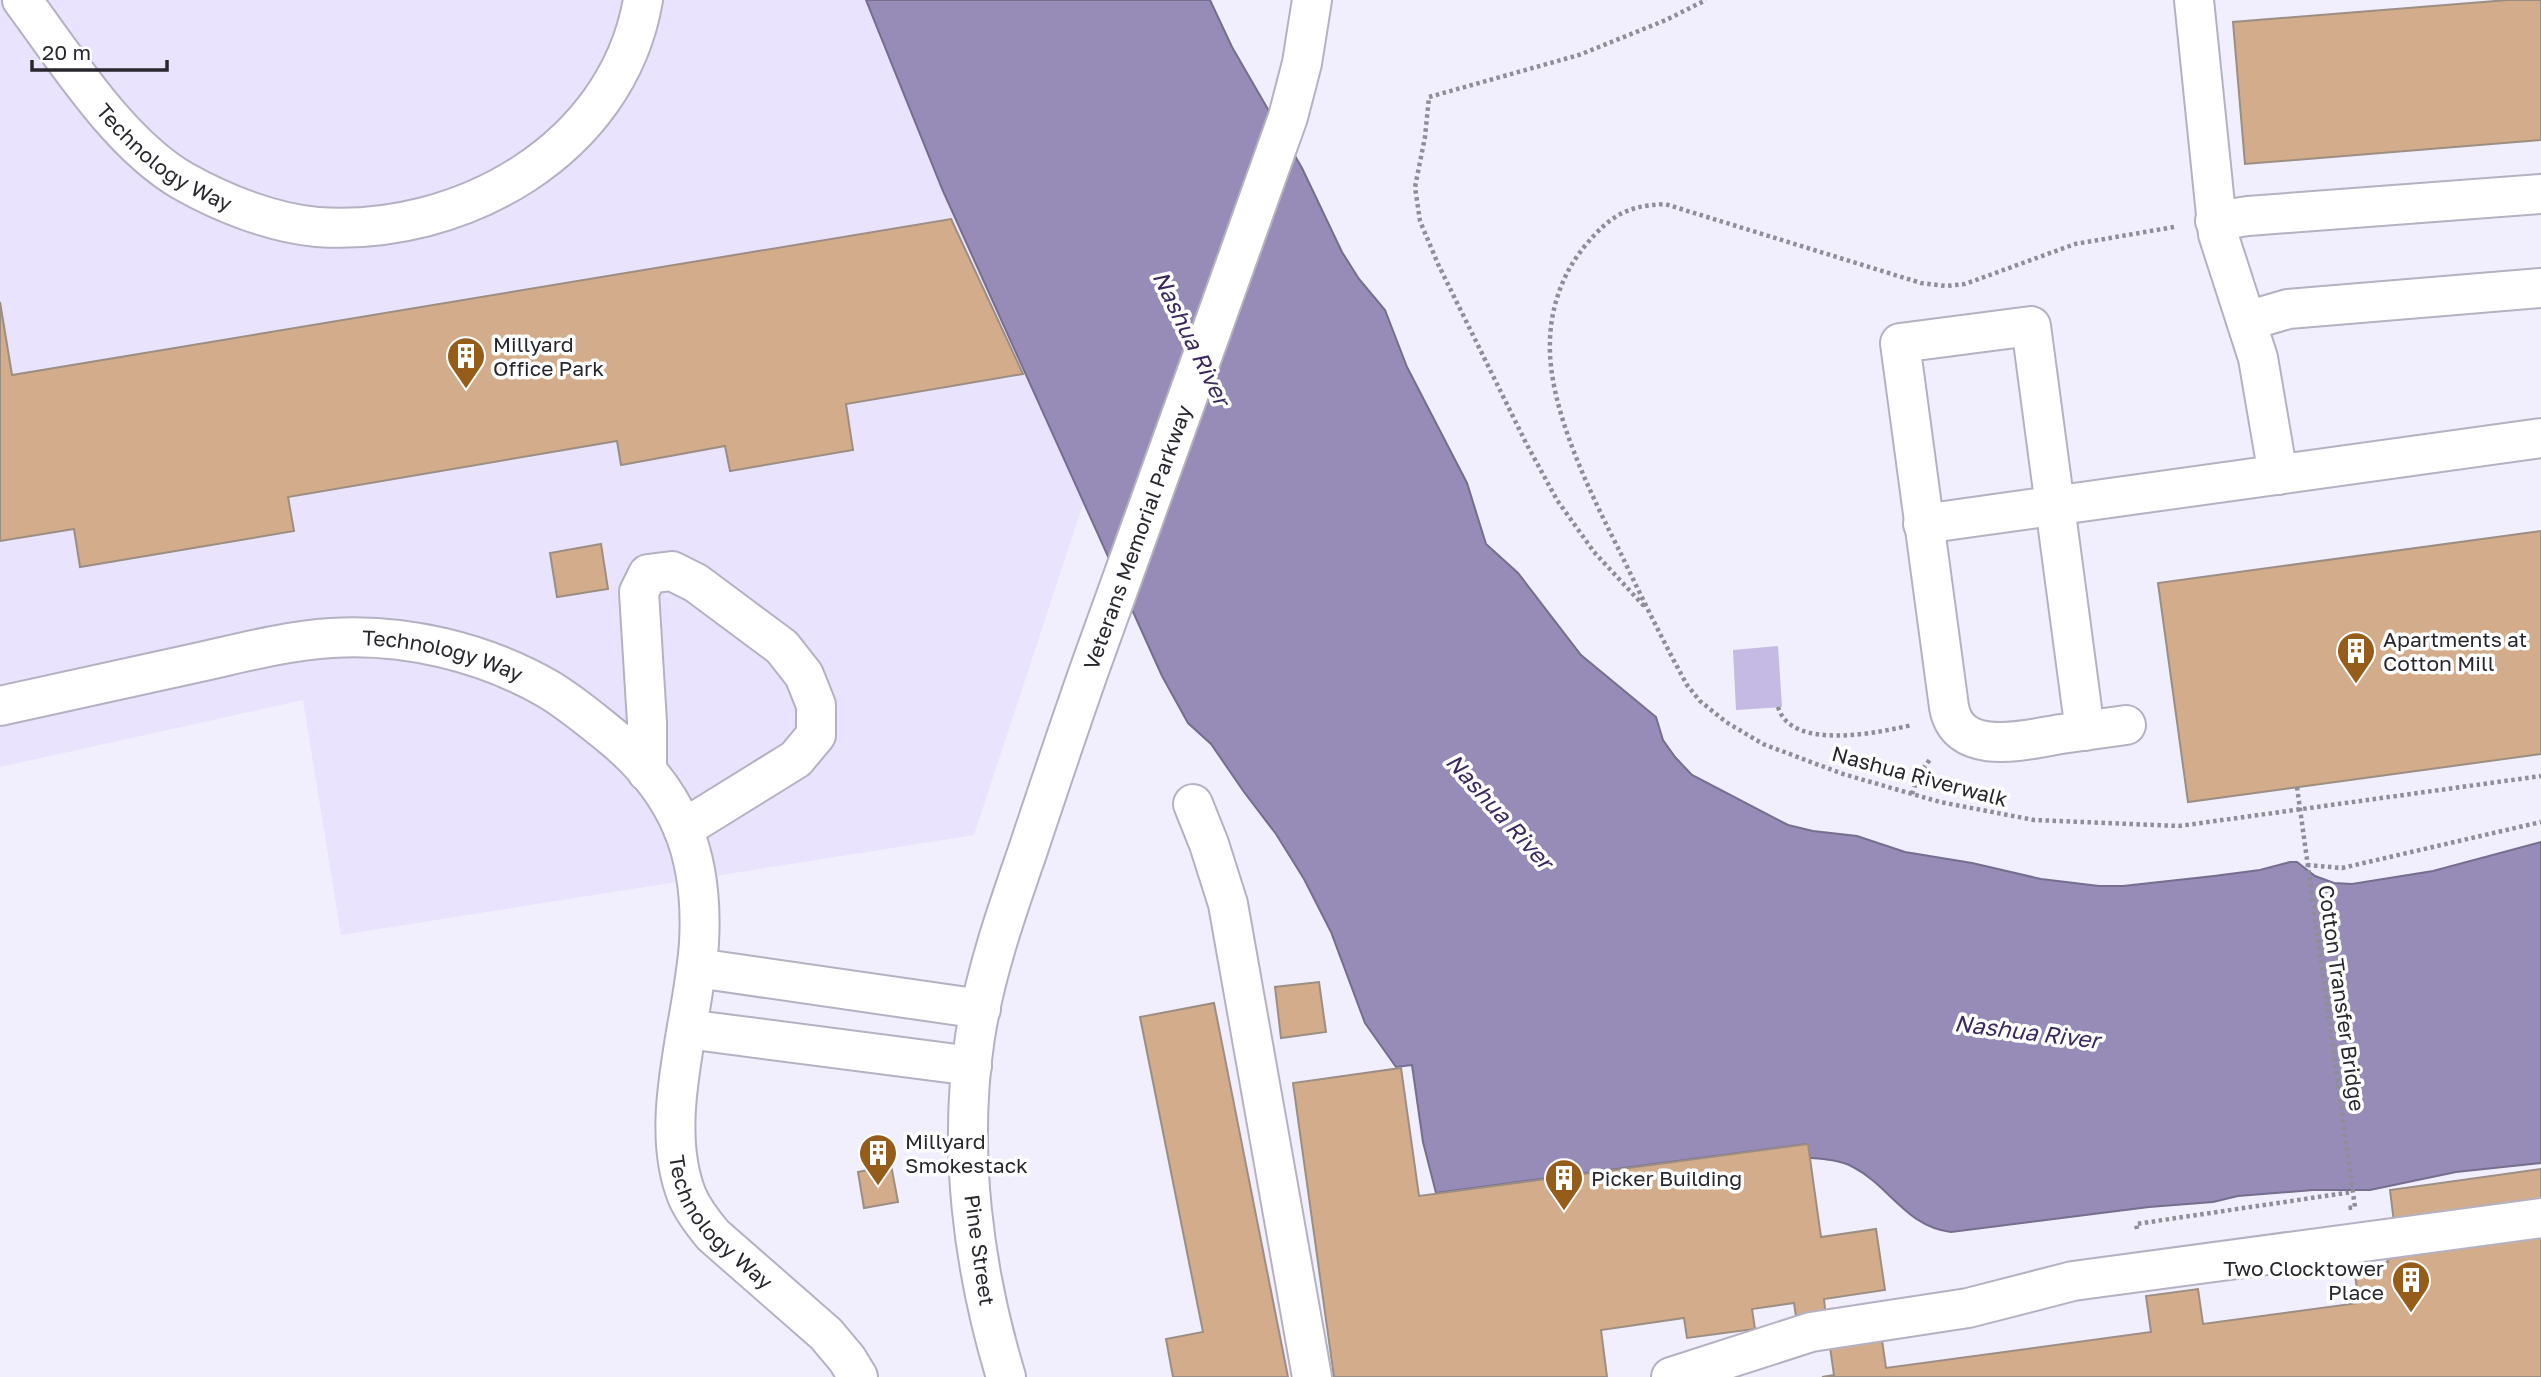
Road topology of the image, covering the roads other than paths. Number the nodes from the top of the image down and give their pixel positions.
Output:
1 (22, 0) edge
2 (643, 0) edge
3 (1312, 0) edge
4 (2194, 0) edge
5 (2541, 194) edge
6 (2216, 221) junction
7 (2541, 288) edge
8 (2247, 321) junction
9 (2541, 438) edge
10 (2278, 475) junction
11 (2055, 506) junction
12 (1923, 524) junction
13 (0, 706) edge
14 (2126, 726) dead end
15 (2085, 731) junction
16 (647, 772) junction
17 (1193, 804) dead end
18 (683, 829) junction
19 (696, 968) junction
20 (687, 1029) junction
21 (976, 1037) junction
22 (2541, 1217) edge
23 (858, 1377) edge
24 (1006, 1377) edge
25 (1312, 1377) edge
26 (1671, 1377) edge

1 - 2 street, Technology Way
3 - 21 street, Veterans Memorial Parkway
4 - 6 street
5 - 6 street
6 - 8 street
7 - 8 street
8 - 10 street
9 - 10 street
10 - 11 street
11 - 12 street
11 - 12 street
11 - 15 street
12 - 15 street
13 - 16 street, Technology Way
14 - 15 street
16 - 18 street, Technology Way
16 - 18 street
17 - 25 street
18 - 19 street, Technology Way
19 - 20 street, Technology Way
19 - 21 street
20 - 21 street
20 - 23 street, Technology Way
21 - 24 street, Pine Street
22 - 26 street

